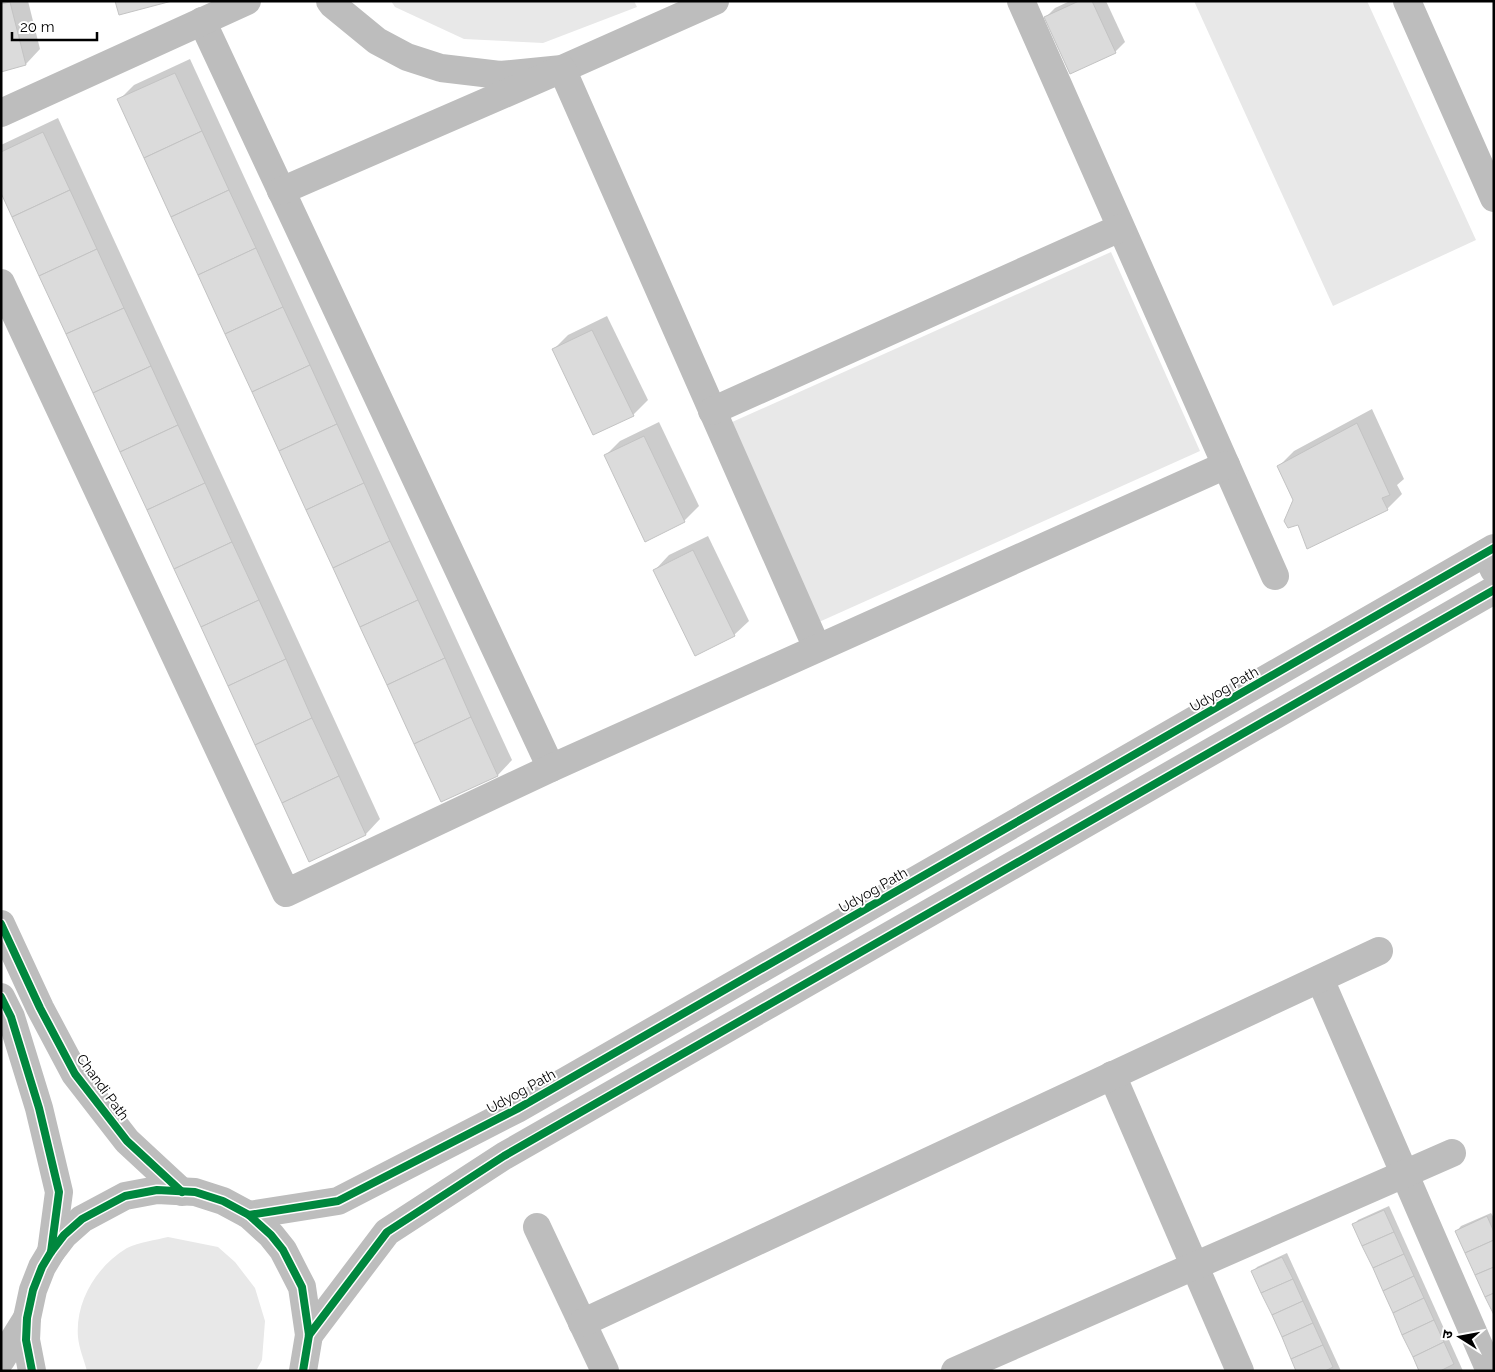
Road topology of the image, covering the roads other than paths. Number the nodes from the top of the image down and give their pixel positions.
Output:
1 (247, 1) edge
2 (330, 1) edge
3 (716, 1) edge
4 (1021, 1) edge
5 (1407, 1) edge
6 (682, 8) edge
7 (202, 21) junction
8 (562, 69) junction
9 (1, 113) edge
10 (281, 191) junction
11 (1494, 198) edge
12 (1120, 228) junction
13 (1, 283) edge
14 (712, 411) junction
15 (1226, 465) junction
16 (1491, 557) edge
17 (1275, 576) dead end
18 (1494, 590) edge
19 (816, 648) junction
20 (551, 768) junction
21 (1, 924) edge
22 (1379, 951) dead end
23 (1320, 979) junction
24 (1, 997) edge
25 (1112, 1076) junction
26 (1452, 1153) dead end
27 (1404, 1174) junction
28 (182, 1192) junction
29 (249, 1215) junction
30 (537, 1227) dead end
31 (51, 1252) junction
32 (1194, 1266) junction
33 (27, 1318) junction
34 (582, 1323) junction
35 (309, 1335) junction
36 (1, 1360) edge
37 (973, 1367) edge
38 (32, 1371) edge
39 (303, 1371) edge
40 (605, 1371) edge
41 (1240, 1371) edge
42 (1490, 1371) edge

1 - 7 street
2 - 8 street
3 - 6 street
4 - 12 street
5 - 11 street
6 - 8 street
7 - 9 street
7 - 10 street
8 - 10 street
8 - 14 street
10 - 20 street
12 - 14 street
12 - 15 street
13 - 20 street
14 - 19 street
15 - 17 street
15 - 19 street
16 - 29 street, Udyog Path
18 - 35 street
19 - 20 street
21 - 28 street, Chandi Path
22 - 23 street
23 - 25 street
23 - 27 street
24 - 31 street
25 - 32 street
25 - 34 street
26 - 27 street
27 - 32 street
27 - 42 street
28 - 29 street
28 - 31 street
29 - 35 street
30 - 34 street
31 - 33 street
32 - 37 street
32 - 41 street
33 - 36 street
33 - 38 street
34 - 40 street
35 - 39 street

